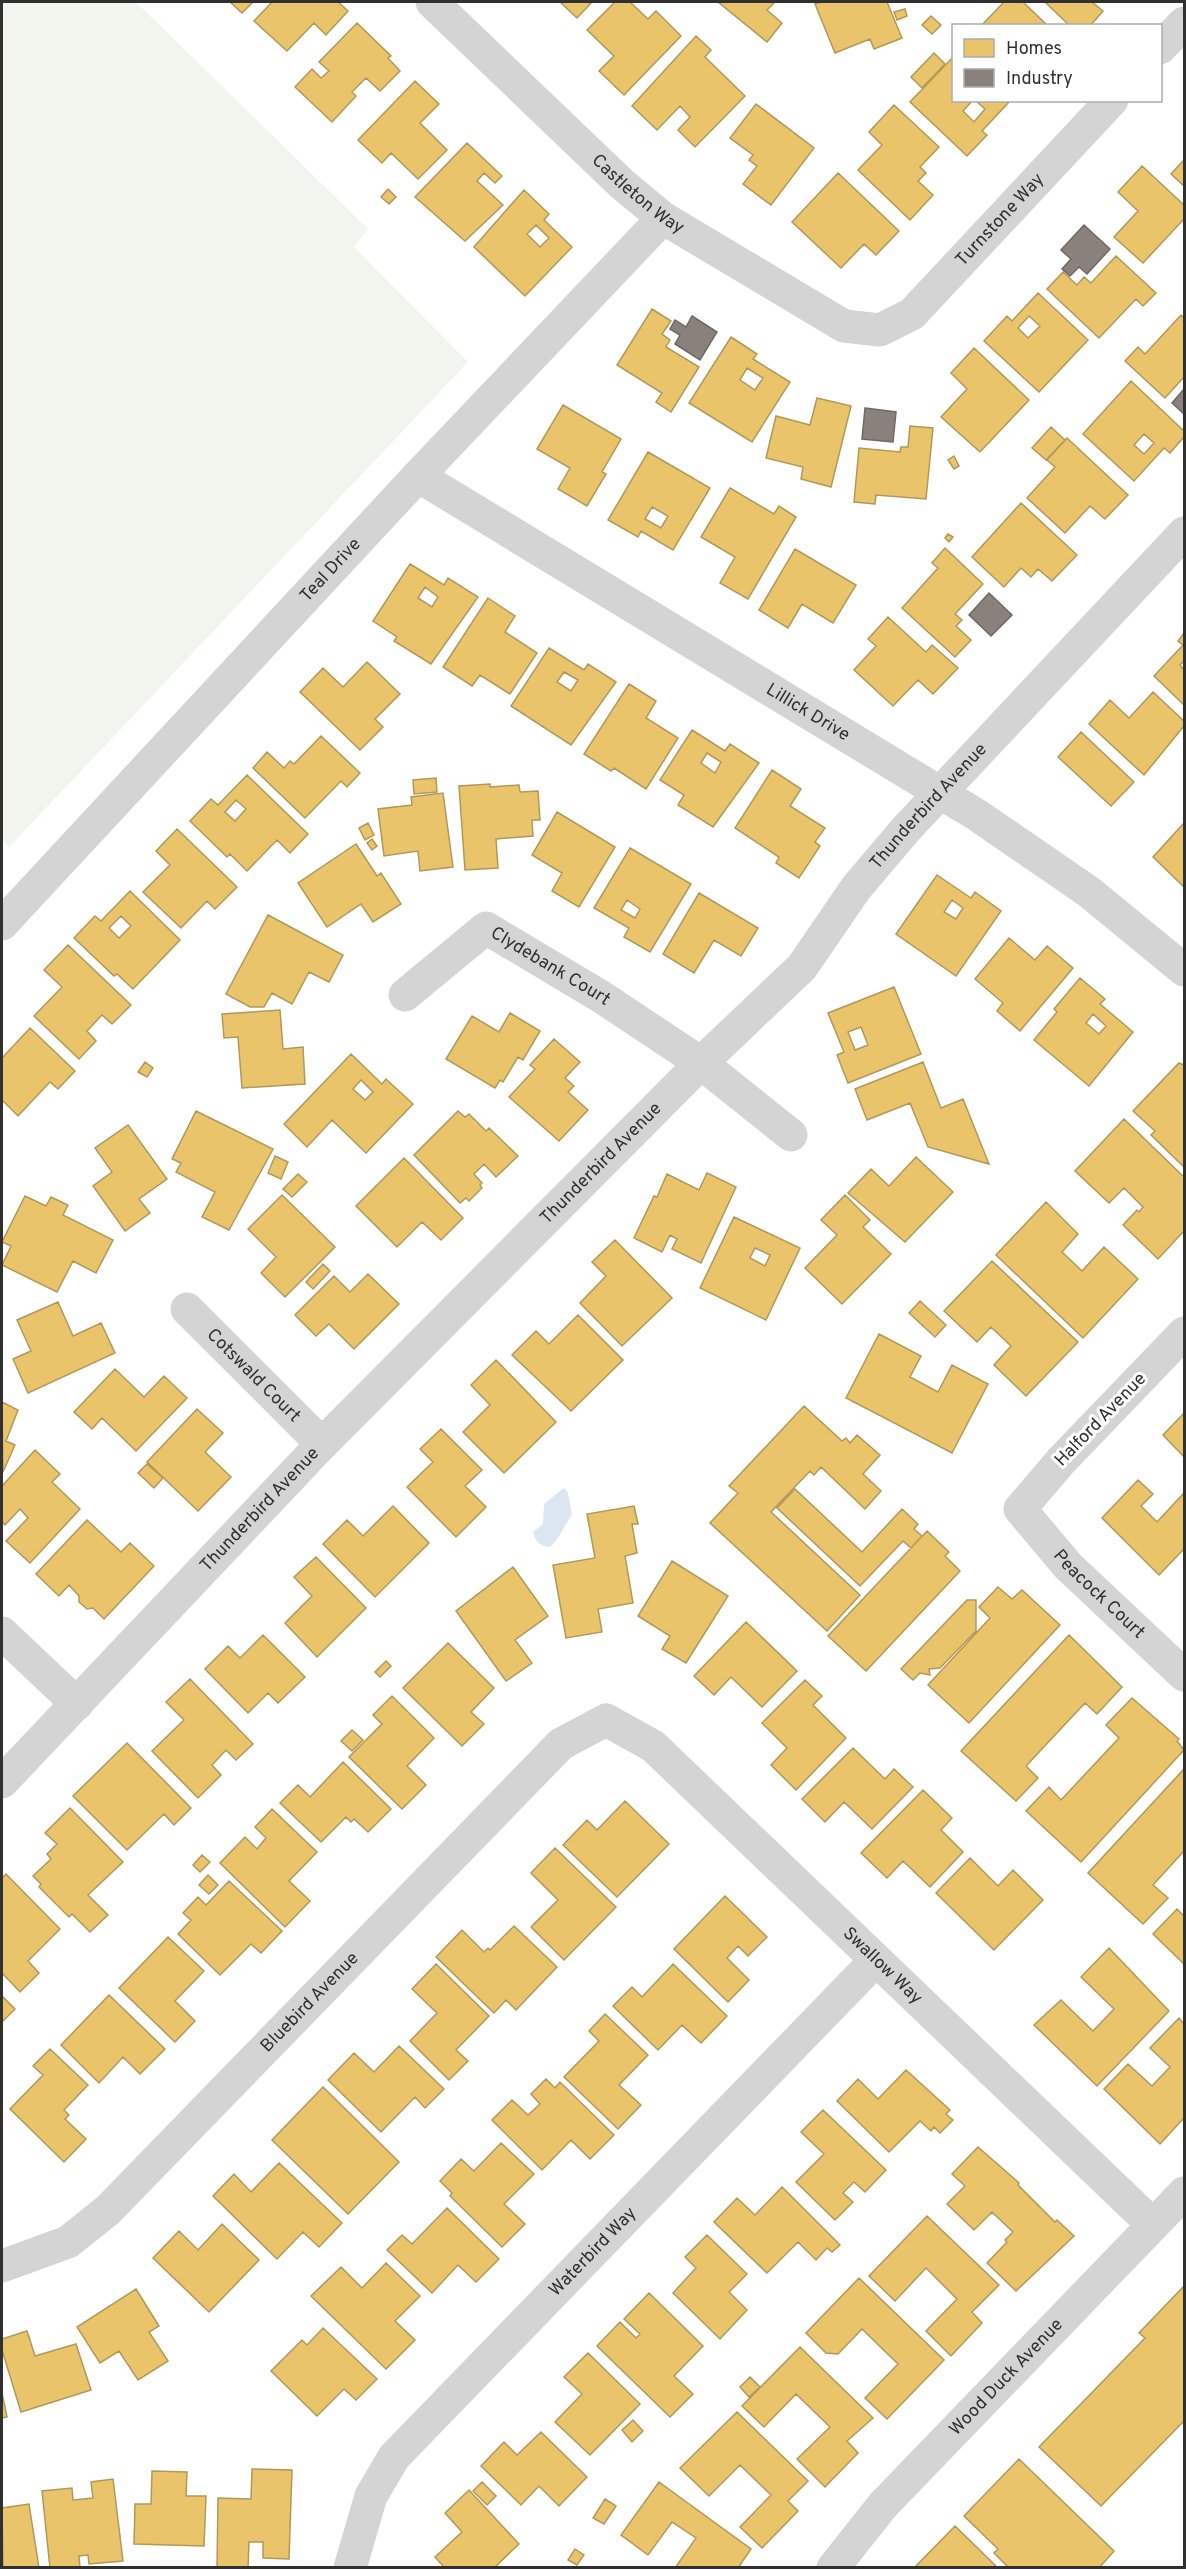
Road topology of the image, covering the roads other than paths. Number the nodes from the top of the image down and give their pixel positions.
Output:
1 (432, 2) edge
2 (1185, 23) edge
3 (1162, 47) edge
4 (1110, 102) edge
5 (663, 218) junction
6 (880, 330) joint
7 (418, 476) junction
8 (1185, 533) edge
9 (940, 793) junction
10 (2, 924) edge
11 (1185, 970) edge
12 (405, 995) dead end
13 (701, 1063) junction
14 (791, 1135) dead end
15 (187, 1309) dead end
16 (1185, 1333) edge
17 (322, 1443) junction
18 (1020, 1509) joint
19 (2, 1633) edge
20 (1185, 1675) edge
21 (77, 1704) junction
22 (606, 1720) joint
23 (2, 1782) edge
24 (876, 1960) junction
25 (1185, 2193) edge
26 (1152, 2224) junction
27 (2, 2266) edge
28 (350, 2568) edge
29 (833, 2568) edge

1 - 5 street, Castleton Way
2 - 3 street
4 - 6 street, Turnstone Way
5 - 6 street, Castleton Way
5 - 7 street, Teal Drive
7 - 9 street, Lillick Drive
7 - 10 street, Teal Drive
8 - 9 street, Thunderbird Avenue
9 - 11 street, Lillick Drive
9 - 13 street, Thunderbird Avenue
12 - 13 street, Clydebank Court
13 - 14 street
13 - 17 street, Thunderbird Avenue
15 - 17 street, Cotswald Court
16 - 18 street, Halford Avenue
17 - 21 street, Thunderbird Avenue
18 - 20 street, Peacock Court
19 - 21 street
21 - 23 street, Thunderbird Avenue
22 - 24 street, Swallow Way
22 - 27 street, Bluebird Avenue
24 - 26 street, Swallow Way
24 - 28 street, Waterbird Way
25 - 26 street, Wood Duck Avenue
26 - 29 street, Wood Duck Avenue

